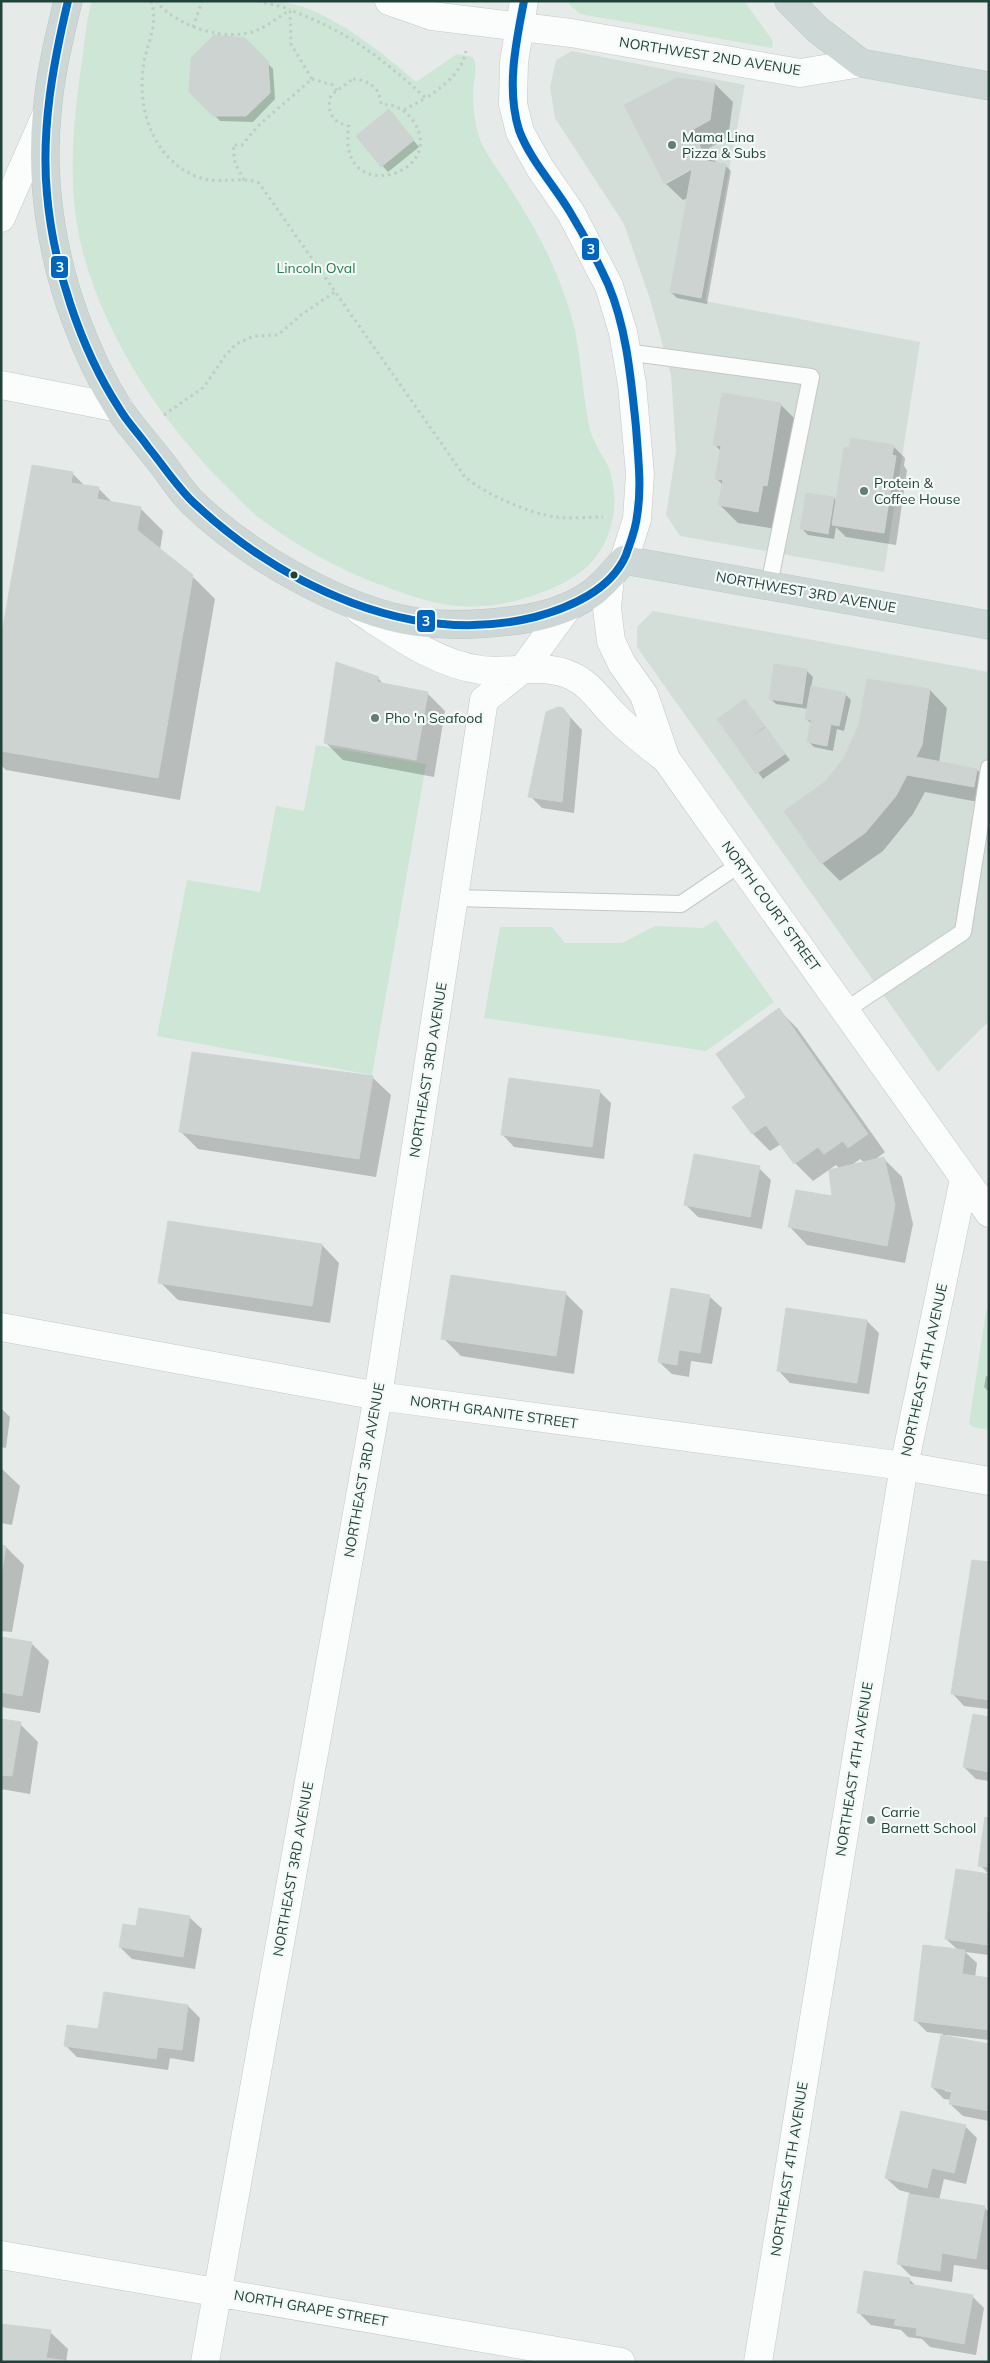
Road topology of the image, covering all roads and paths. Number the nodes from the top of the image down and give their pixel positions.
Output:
1 (68, 1) edge
2 (151, 1) edge
3 (156, 1) edge
4 (202, 1) edge
5 (258, 1) edge
6 (389, 1) edge
7 (788, 1) edge
8 (290, 10) junction
9 (522, 13) edge
10 (471, 21) junction
11 (193, 27) junction
12 (861, 63) junction
13 (312, 80) junction
14 (989, 86) edge
15 (337, 91) junction
16 (426, 98) junction
17 (404, 110) junction
18 (47, 113) junction
19 (244, 180) junction
20 (1, 218) edge
21 (336, 292) junction
22 (626, 352) junction
23 (1, 385) edge
24 (119, 408) junction
25 (138, 433) junction
26 (637, 519) junction
27 (617, 569) junction
28 (770, 585) junction
29 (342, 598) junction
30 (568, 607) junction
31 (989, 625) edge
32 (455, 664) junction
33 (523, 669) junction
34 (484, 700) junction
35 (666, 759) junction
36 (989, 768) edge
37 (740, 864) junction
38 (454, 898) junction
39 (846, 1010) junction
40 (964, 1179) junction
41 (989, 1213) edge
42 (1, 1327) edge
43 (378, 1396) junction
44 (904, 1466) junction
45 (989, 1481) edge
46 (1, 2255) edge
47 (217, 2292) junction
48 (205, 2362) edge
49 (621, 2362) edge
50 (758, 2362) edge

1 - 18 main road
2 - 19 path
3 - 11 path
4 - 11 path
5 - 8 path
6 - 10 street
7 - 12 main road
8 - 11 path
8 - 13 path
8 - 16 path
9 - 10 street
9 - 12 street, NORTHWEST 2ND AVENUE
9 - 22 street
10 - 16 path
12 - 14 main road, NORTHWEST 2ND AVENUE
13 - 15 path
13 - 19 path
15 - 17 path
15 - 17 path
16 - 17 path
18 - 20 street
18 - 24 main road
19 - 21 path
21 - 25 path
21 - 26 path
22 - 26 street
22 - 28 lane
23 - 24 street
24 - 25 main road
25 - 29 main road
26 - 27 street
27 - 28 main road, NORTHWEST 3RD AVENUE
27 - 30 main road
27 - 35 street, NORTH COURT STREET
28 - 31 main road, NORTHWEST 3RD AVENUE
29 - 30 main road
29 - 32 street
30 - 33 street
32 - 33 street
32 - 34 street
33 - 34 street
33 - 35 street
34 - 38 street, NORTHEAST 3RD AVENUE
35 - 37 street, NORTH COURT STREET
36 - 39 lane
37 - 38 lane
37 - 39 street, NORTH COURT STREET
38 - 43 street, NORTHEAST 3RD AVENUE
39 - 40 street, NORTH COURT STREET
40 - 41 street, NORTH COURT STREET
40 - 44 street, NORTHEAST 4TH AVENUE
42 - 43 street, NORTH GRANITE STREET
43 - 44 street, NORTH GRANITE STREET
43 - 47 street, NORTHEAST 3RD AVENUE
44 - 45 street, NORTH GRANITE STREET
44 - 50 street, NORTHEAST 4TH AVENUE
46 - 47 street, NORTH GRAPE STREET
47 - 48 street, NORTHEAST 3RD AVENUE
47 - 49 street, NORTH GRAPE STREET

